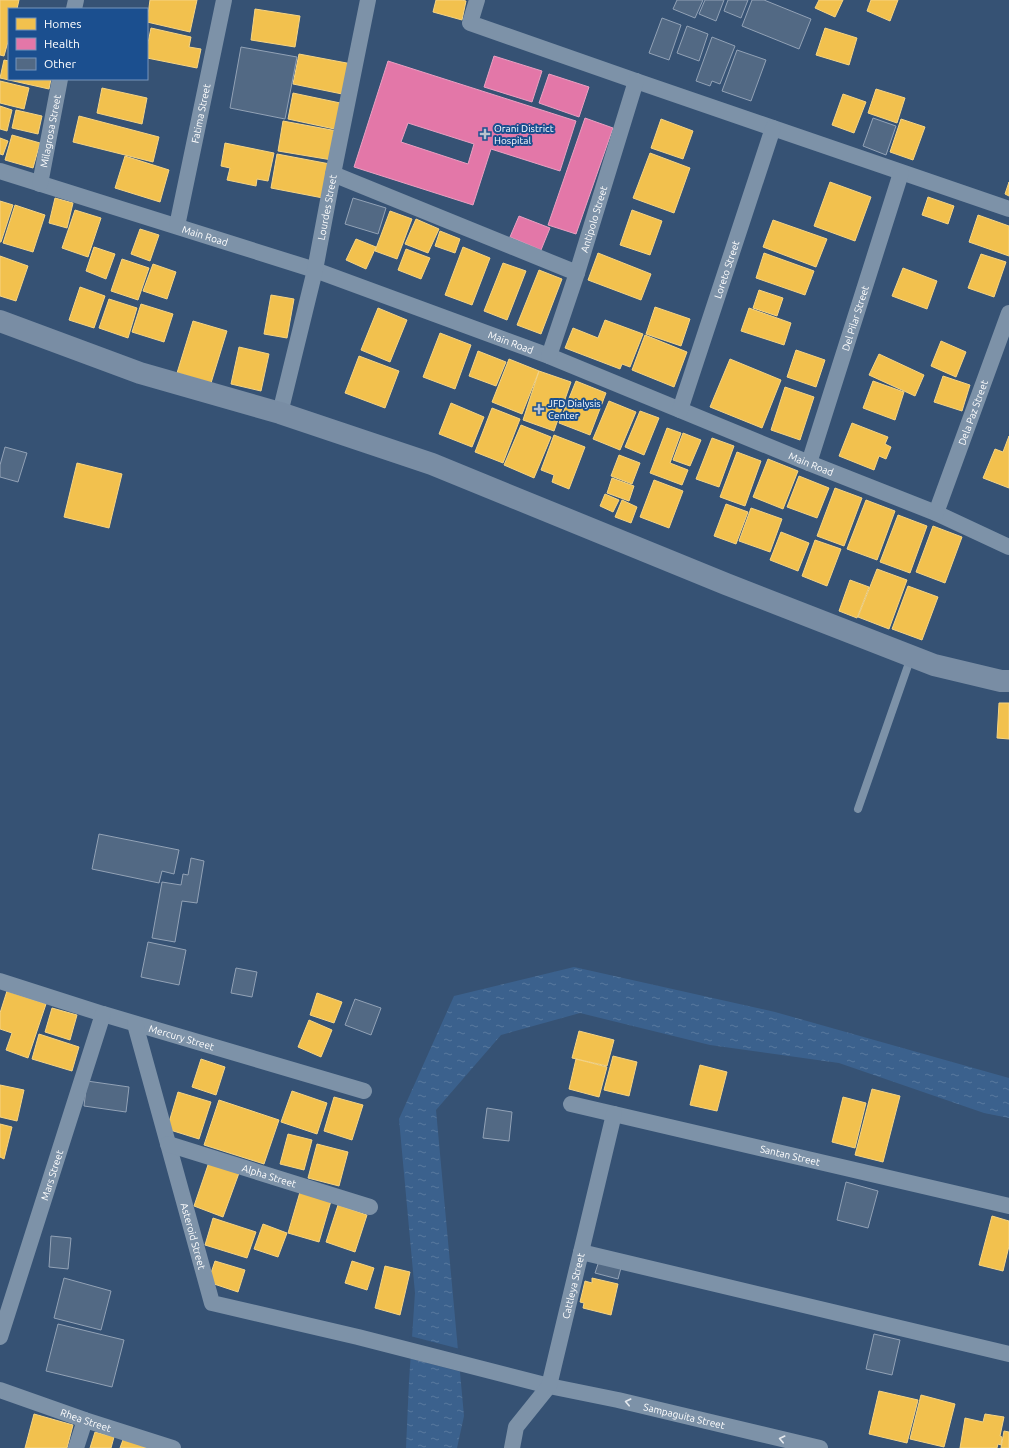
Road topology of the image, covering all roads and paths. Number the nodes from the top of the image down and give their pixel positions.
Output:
1 (224, 0) edge
2 (368, 0) edge
3 (477, 0) edge
4 (60, 80) edge
5 (636, 81) junction
6 (773, 128) junction
7 (0, 171) edge
8 (902, 173) junction
9 (333, 174) junction
10 (40, 184) junction
11 (1009, 209) edge
12 (177, 226) junction
13 (315, 270) junction
14 (577, 273) junction
15 (1009, 313) edge
16 (0, 321) edge
17 (549, 356) junction
18 (680, 410) junction
19 (280, 413) junction
20 (809, 463) junction
21 (936, 512) junction
22 (1009, 547) edge
23 (912, 656) junction
24 (1009, 680) edge
25 (858, 809) dead end
26 (0, 981) edge
27 (103, 1014) junction
28 (135, 1024) junction
29 (364, 1091) dead end
30 (570, 1104) dead end
31 (614, 1114) junction
32 (168, 1144) junction
33 (1009, 1206) edge
34 (370, 1207) dead end
35 (581, 1252) junction
36 (358, 1336) joint
37 (0, 1337) edge
38 (1009, 1354) edge
39 (548, 1386) junction
40 (0, 1390) edge
41 (85, 1420) junction
42 (76, 1448) edge
43 (173, 1448) edge
44 (512, 1448) edge
45 (820, 1448) edge

1 - 12 street, Fatima Street
2 - 9 street, Lourdes Street
3 - 5 street
4 - 10 street, Milagrosa Street
5 - 6 street
5 - 14 street, Antipolo Street
6 - 8 street
6 - 18 street, Loreto Street
7 - 10 street, Main Road
8 - 11 street
8 - 20 street, Del Pilar Street
9 - 13 street, Lourdes Street
9 - 14 street
10 - 12 street, Main Road
12 - 13 street, Main Road
13 - 17 street, Main Road
13 - 19 street, Lourdes Street
14 - 17 street, Antipolo Street
15 - 21 street, Dela Paz Street
16 - 19 street
17 - 18 street, Main Road
18 - 20 street, Main Road
19 - 23 street
20 - 21 street, Main Road
21 - 22 street, Main Road
23 - 24 street
23 - 25 lane
26 - 27 street, Mercury Street
27 - 28 street, Mercury Street
27 - 37 street, Mars Street
28 - 29 street, Mercury Street
28 - 32 street, Asteroid Street
30 - 31 street, Santan Street
31 - 33 street, Santan Street
31 - 35 street, Cattleya Street
32 - 34 street, Alpha Street
32 - 36 street, Asteroid Street
35 - 38 street
35 - 39 street, Cattleya Street
36 - 39 street, Sampaguita Street
39 - 44 street, Cattleya Street
45 -> 39 street, Sampaguita Street
40 - 41 street, Rhea Street
41 - 42 street
41 - 43 street, Rhea Street

